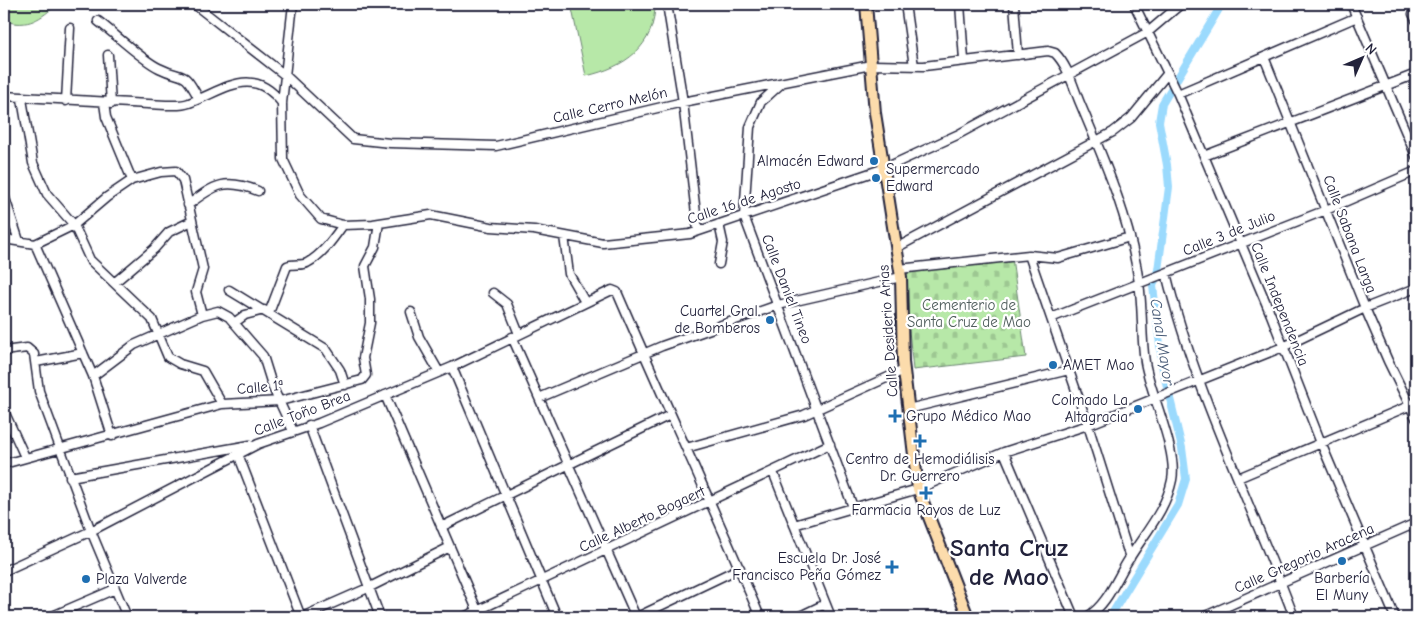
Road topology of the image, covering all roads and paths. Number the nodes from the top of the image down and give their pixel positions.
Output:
1 (194, 4) edge
2 (292, 4) edge
3 (668, 4) edge
4 (866, 4) edge
5 (905, 4) edge
6 (960, 4) edge
7 (1014, 4) edge
8 (1134, 4) edge
9 (1181, 4) edge
10 (1351, 4) edge
11 (1357, 17) junction
12 (98, 21) dead end
13 (70, 28) dead end
14 (1148, 32) junction
15 (1018, 54) junction
16 (108, 55) dead end
17 (1264, 57) junction
18 (964, 60) junction
19 (871, 65) junction
20 (914, 66) junction
21 (1068, 74) junction
22 (1416, 74) edge
23 (1168, 75) junction
24 (286, 76) junction
25 (782, 83) junction
26 (1387, 85) junction
27 (1178, 93) junction
28 (4, 96) edge
29 (22, 99) junction
30 (199, 99) junction
31 (66, 101) junction
32 (683, 102) junction
33 (282, 103) junction
34 (108, 104) junction
35 (1290, 122) junction
36 (1096, 141) junction
37 (1204, 156) junction
38 (1416, 156) edge
39 (885, 168) junction
40 (1416, 171) edge
41 (132, 180) junction
42 (258, 191) dead end
43 (4, 195) edge
44 (188, 205) junction
45 (1326, 210) junction
46 (744, 216) junction
47 (192, 221) junction
48 (379, 223) junction
49 (719, 224) junction
50 (74, 225) junction
51 (344, 225) junction
52 (698, 231) junction
53 (564, 236) junction
54 (1130, 237) junction
55 (4, 239) edge
56 (19, 241) junction
57 (1241, 243) junction
58 (35, 244) junction
59 (896, 248) junction
60 (1029, 254) junction
61 (719, 264) dead end
62 (900, 273) junction
63 (1164, 274) junction
64 (114, 283) junction
65 (1140, 284) junction
66 (1416, 288) edge
67 (229, 290) dead end
68 (493, 293) dead end
69 (585, 302) junction
70 (778, 305) junction
71 (1365, 308) junction
72 (267, 312) junction
73 (411, 312) dead end
74 (202, 315) junction
75 (1051, 318) junction
76 (234, 323) junction
77 (158, 333) junction
78 (515, 335) junction
79 (1283, 347) junction
80 (4, 351) edge
81 (83, 353) junction
82 (644, 354) junction
83 (36, 362) junction
84 (452, 367) junction
85 (904, 370) junction
86 (1069, 370) junction
87 (439, 372) junction
88 (93, 376) junction
89 (1198, 382) junction
90 (345, 385) junction
91 (385, 395) junction
92 (1160, 397) junction
93 (539, 398) junction
94 (280, 401) junction
95 (222, 404) junction
96 (1414, 404) edge
97 (818, 408) junction
98 (908, 409) junction
99 (4, 411) edge
100 (670, 414) junction
101 (1416, 418) edge
102 (309, 425) junction
103 (1088, 425) junction
104 (293, 431) junction
105 (112, 436) junction
106 (1321, 443) junction
107 (258, 444) junction
108 (830, 444) junction
109 (686, 448) junction
110 (60, 450) junction
111 (1004, 452) junction
112 (238, 454) junction
113 (25, 457) junction
114 (4, 464) edge
115 (567, 464) junction
116 (773, 472) junction
117 (70, 477) junction
118 (1238, 478) junction
119 (918, 489) junction
120 (506, 495) junction
121 (712, 501) junction
122 (853, 507) junction
123 (1416, 523) edge
124 (794, 525) junction
125 (441, 527) junction
126 (91, 531) junction
127 (1364, 545) junction
128 (450, 547) junction
129 (607, 551) junction
130 (1130, 558) junction
131 (740, 568) junction
132 (4, 571) edge
133 (540, 580) junction
134 (1281, 583) junction
135 (368, 588) junction
136 (115, 589) junction
137 (825, 604) junction
138 (478, 614) edge
139 (50, 617) edge
140 (127, 617) edge
141 (301, 617) edge
142 (380, 617) edge
143 (464, 617) edge
144 (557, 617) edge
145 (636, 617) edge
146 (760, 617) edge
147 (798, 617) edge
148 (831, 617) edge
149 (967, 617) edge
150 (1074, 617) edge
151 (1087, 617) edge
152 (1203, 617) edge
153 (1294, 617) edge
154 (1395, 617) edge

1 - 24 street, Calle Cerro Melón
2 - 24 street, Calle 16 de Agosto
3 - 32 street
4 - 19 main road, Calle Desiderio Arias
5 - 20 street
6 - 18 street
7 - 15 street
8 - 14 street, Calle Independencia
9 - 14 street, Calle 16 de Agosto
10 - 11 street
11 - 17 street
11 - 26 street
12 - 30 street
13 - 31 street
14 - 21 street, Calle 16 de Agosto
14 - 23 street, Calle Independencia
15 - 18 street, Calle Cerro Melón
15 - 21 street, Calle Cerro Melón
16 - 34 street
17 - 27 street
17 - 35 street, Calle Sabana Larga
18 - 20 street, Calle Cerro Melón
19 - 20 street, Calle Cerro Melón
19 - 25 street, Calle Cerro Melón
19 - 39 main road, Calle Desiderio Arias
21 - 36 street
21 - 39 street, Calle 16 de Agosto
22 - 26 street
23 - 27 street, Calle Independencia
23 - 36 street
24 - 32 street, Calle Cerro Melón
24 - 33 street, Calle 16 de Agosto
25 - 32 street, Calle Cerro Melón
25 - 46 street, Calle Daniel Tineo
26 - 35 street
26 - 38 street
27 - 37 street, Calle Independencia
28 - 29 street
29 - 31 street
29 - 50 street
30 - 33 street
30 - 34 street
31 - 34 street
32 - 52 street
33 - 51 street, Calle 16 de Agosto
34 - 41 street
35 - 37 street
35 - 45 street, Calle Sabana Larga
36 - 54 street
36 - 59 street
37 - 57 street, Calle Independencia
39 - 46 street, Calle 16 de Agosto
39 - 59 main road, Calle Desiderio Arias
40 - 45 street, Calle 3 de Julio
41 - 44 street
41 - 50 street
42 - 44 street
43 - 56 street
44 - 47 street
45 - 57 street, Calle 3 de Julio
45 - 71 street, Calle Sabana Larga
46 - 49 street, Calle 16 de Agosto
46 - 70 street, Calle Daniel Tineo
47 - 64 street
47 - 74 street
48 - 51 street, Calle 16 de Agosto
48 - 53 street, Calle 16 de Agosto
48 - 90 street, Calle 1ª
49 - 52 street, Calle 16 de Agosto
49 - 61 street
50 - 58 street
50 - 64 street
51 - 72 street
52 - 53 street, Calle 16 de Agosto
53 - 69 street
54 - 60 street
54 - 65 street
55 - 56 street
56 - 58 street
57 - 63 street, Calle 3 de Julio
57 - 79 street, Calle Independencia
58 - 81 street
59 - 62 main road, Calle Desiderio Arias
60 - 62 street
60 - 75 street
62 - 70 street
62 - 85 main road, Calle Desiderio Arias
63 - 65 street, Calle 3 de Julio
63 - 89 street
64 - 77 street
65 - 75 street, Calle 3 de Julio
65 - 92 street
66 - 71 street
67 - 72 street
68 - 78 street
69 - 78 street, Calle Toño Brea
69 - 82 street, Calle Toño Brea
70 - 82 street
70 - 97 street, Calle Daniel Tineo
71 - 79 street
71 - 96 street, Calle Sabana Larga
72 - 76 street
72 - 90 street
73 - 87 street
74 - 76 street
74 - 77 street
75 - 86 street
76 - 94 street
77 - 88 street
77 - 95 street
78 - 84 street, Calle Toño Brea
78 - 93 street
79 - 89 street
79 - 106 street, Calle Independencia
80 - 83 street
81 - 83 street
81 - 88 street
82 - 93 street
82 - 100 street
83 - 110 street
84 - 87 street, Calle Toño Brea
84 - 120 street
85 - 97 street
85 - 98 main road, Calle Desiderio Arias
86 - 98 street
86 - 103 street
87 - 91 street, Calle Toño Brea
88 - 105 street
89 - 92 street
89 - 118 street
90 - 94 street, Calle 1ª
91 - 102 street, Calle Toño Brea
91 - 125 street
92 - 103 street
92 - 130 street
93 - 115 street
94 - 95 street, Calle 1ª
94 - 104 street
95 - 105 street, Calle 1ª
96 - 101 street, Calle Sabana Larga
96 - 106 street
97 - 108 street, Calle Daniel Tineo
97 - 109 street
98 - 119 main road, Calle Desiderio Arias
99 - 113 street
100 - 109 street
100 - 115 street
102 - 104 street, Calle Toño Brea
102 - 135 street
103 - 111 street
103 - 130 street
104 - 107 street, Calle Toño Brea
105 - 110 street, Calle 1ª
106 - 118 street
106 - 127 street, Calle Independencia
107 - 112 street, Calle Toño Brea
107 - 117 street
108 - 116 street, Calle Alberto Bogaert
108 - 122 street, Calle Daniel Tineo
109 - 121 street
110 - 113 street, Calle 1ª
110 - 117 street
111 - 119 street
111 - 150 street
112 - 126 street, Calle Toño Brea
112 - 141 street
113 - 114 street, Calle 1ª
115 - 120 street
115 - 129 street
116 - 121 street, Calle Alberto Bogaert
116 - 124 street
117 - 126 street
118 - 134 street
119 - 122 street
119 - 149 main road, Calle Desiderio Arias
120 - 125 street
120 - 133 street
121 - 129 street, Calle Alberto Bogaert
121 - 131 street
122 - 124 street
123 - 127 street, Calle Gregorio Aracena
124 - 137 street
125 - 128 street
126 - 132 street, Calle Toño Brea
126 - 136 street
127 - 134 street, Calle Gregorio Aracena
127 - 154 street, Calle Independencia
128 - 135 street
128 - 138 street
129 - 133 street, Calle Alberto Bogaert
129 - 145 street
130 - 151 street
131 - 145 street
131 - 146 street
133 - 138 street, Calle Alberto Bogaert
133 - 144 street
134 - 152 street, Calle Gregorio Aracena
134 - 153 street
135 - 141 street
135 - 142 street
136 - 139 street
136 - 140 street
137 - 147 street
137 - 148 street
138 - 143 street, Calle Alberto Bogaert

